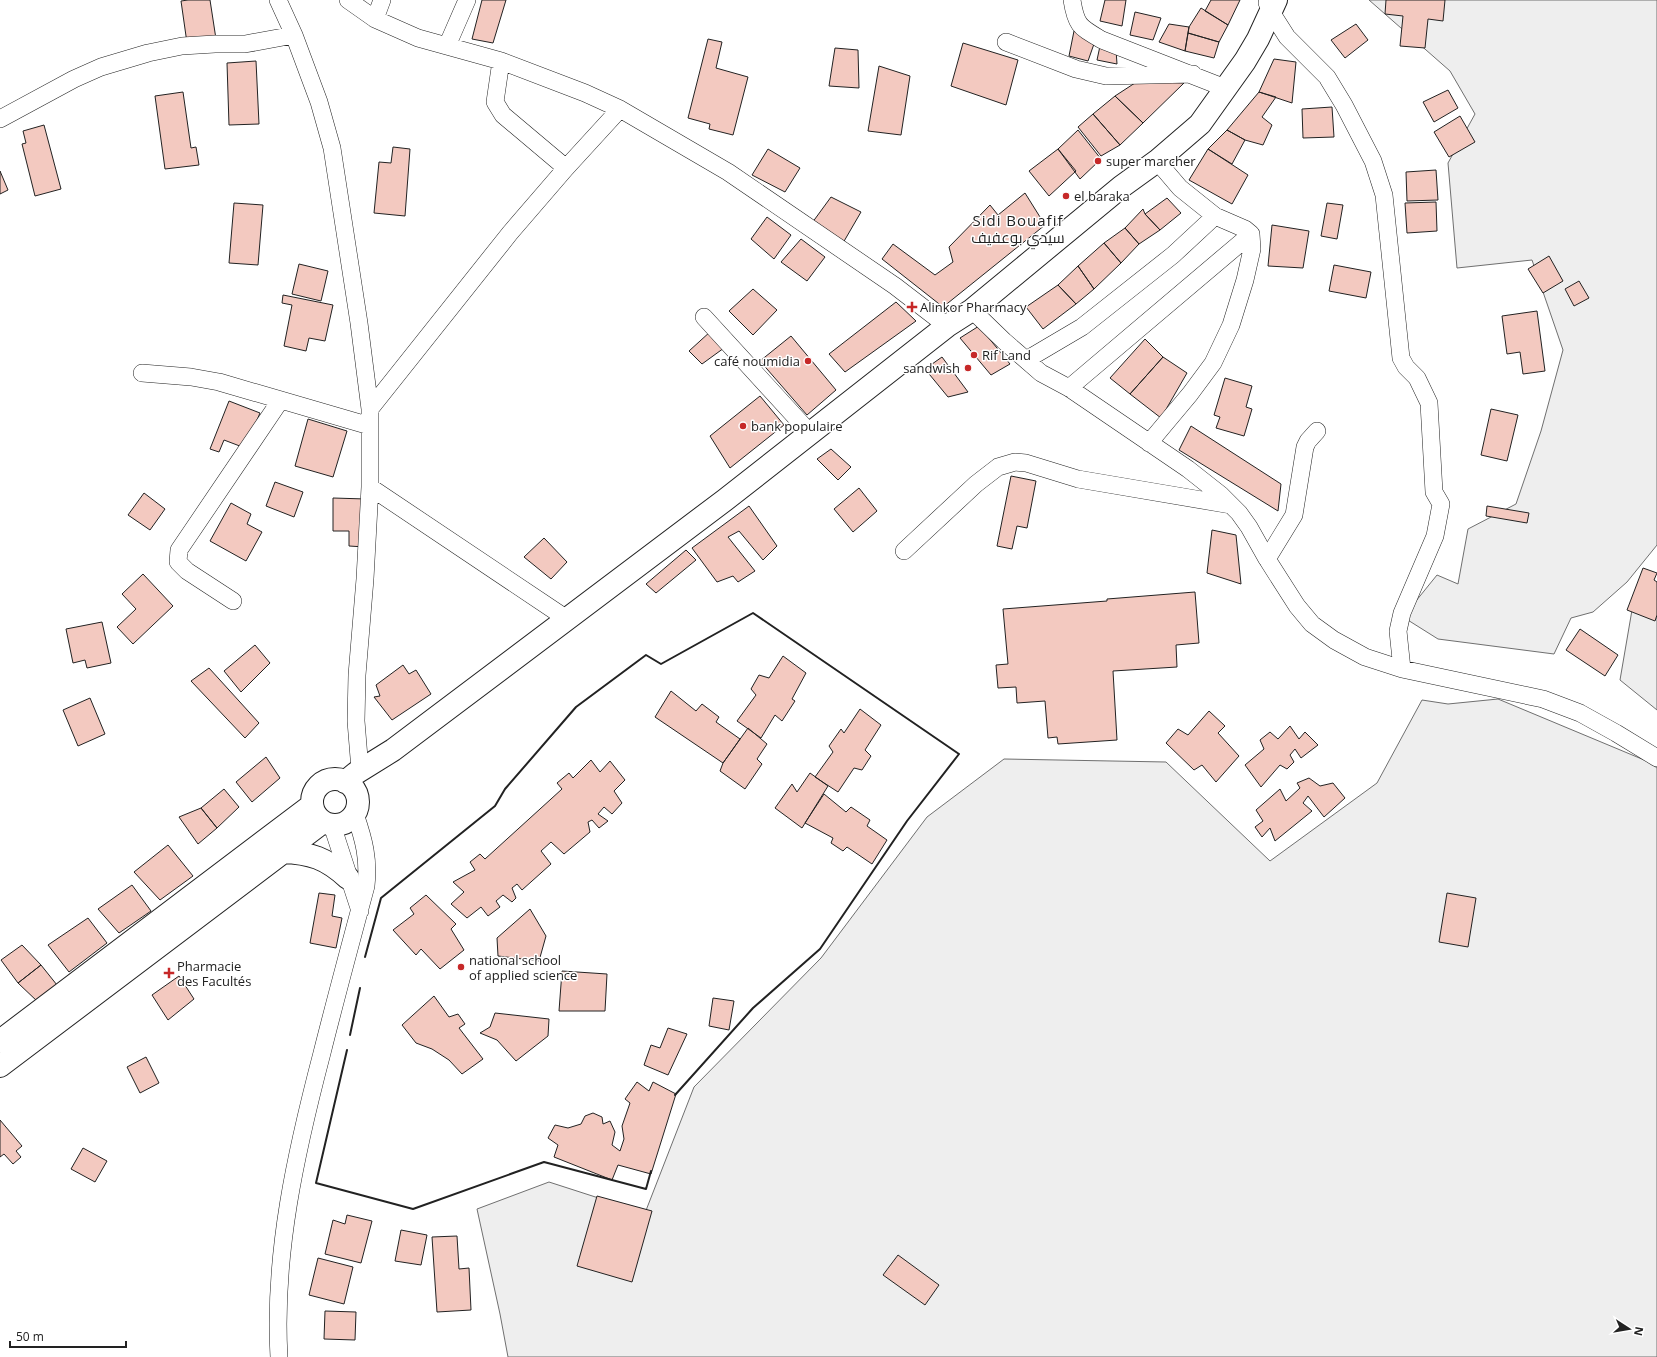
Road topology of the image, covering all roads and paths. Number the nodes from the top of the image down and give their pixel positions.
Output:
1 (278, 0) edge
2 (348, 0) edge
3 (382, 0) edge
4 (467, 0) edge
5 (1072, 0) edge
6 (1271, 2) edge
7 (375, 19) junction
8 (294, 35) junction
9 (1006, 42) dead end
10 (447, 46) junction
11 (501, 61) junction
12 (1194, 74) junction
13 (1225, 88) junction
14 (620, 109) junction
15 (0, 118) edge
16 (1157, 161) junction
17 (566, 168) junction
18 (1215, 216) junction
19 (1251, 234) junction
20 (972, 310) junction
21 (704, 317) dead end
22 (947, 326) junction
23 (1026, 360) junction
24 (142, 373) dead end
25 (1069, 388) junction
26 (280, 401) junction
27 (370, 417) junction
28 (1317, 431) dead end
29 (810, 433) junction
30 (1149, 443) junction
31 (370, 487) junction
32 (1232, 505) junction
33 (904, 551) dead end
34 (1267, 559) junction
35 (233, 601) dead end
36 (567, 619) junction
37 (1402, 669) junction
38 (1657, 758) edge
39 (354, 791) junction
40 (322, 817) junction
41 (282, 852) junction
42 (348, 878) junction
43 (360, 911) junction
44 (0, 1041) edge
45 (0, 1066) edge
46 (279, 1357) edge

1 - 8 street
2 - 7 street
3 - 7 street
4 - 10 street
5 - 12 street
6 - 13 highway
6 - 37 street
7 - 10 street
8 - 15 street
8 - 27 street
9 - 12 street
10 - 11 street
11 - 14 street
11 - 17 street
12 - 13 street
13 - 16 highway
14 - 17 street
14 - 22 street
16 - 18 street
16 - 20 highway
17 - 27 street
18 - 19 street
18 - 23 street
19 - 25 street
19 - 30 street
20 - 22 highway
20 - 23 street
21 - 29 street
22 - 29 highway
23 - 25 street
24 - 26 street
25 - 30 street
26 - 27 street
26 - 35 street
27 - 31 street
28 - 34 street
29 - 36 highway
30 - 32 street
31 - 36 street
31 - 39 street
32 - 33 street
32 - 34 street
34 - 37 street
36 - 39 highway
37 - 38 street
39 - 40 highway
39 - 40 highway
39 - 43 street
40 - 41 highway
40 - 42 street
40 - 44 highway
41 - 42 highway
41 - 45 highway
42 - 43 street
43 - 46 street

